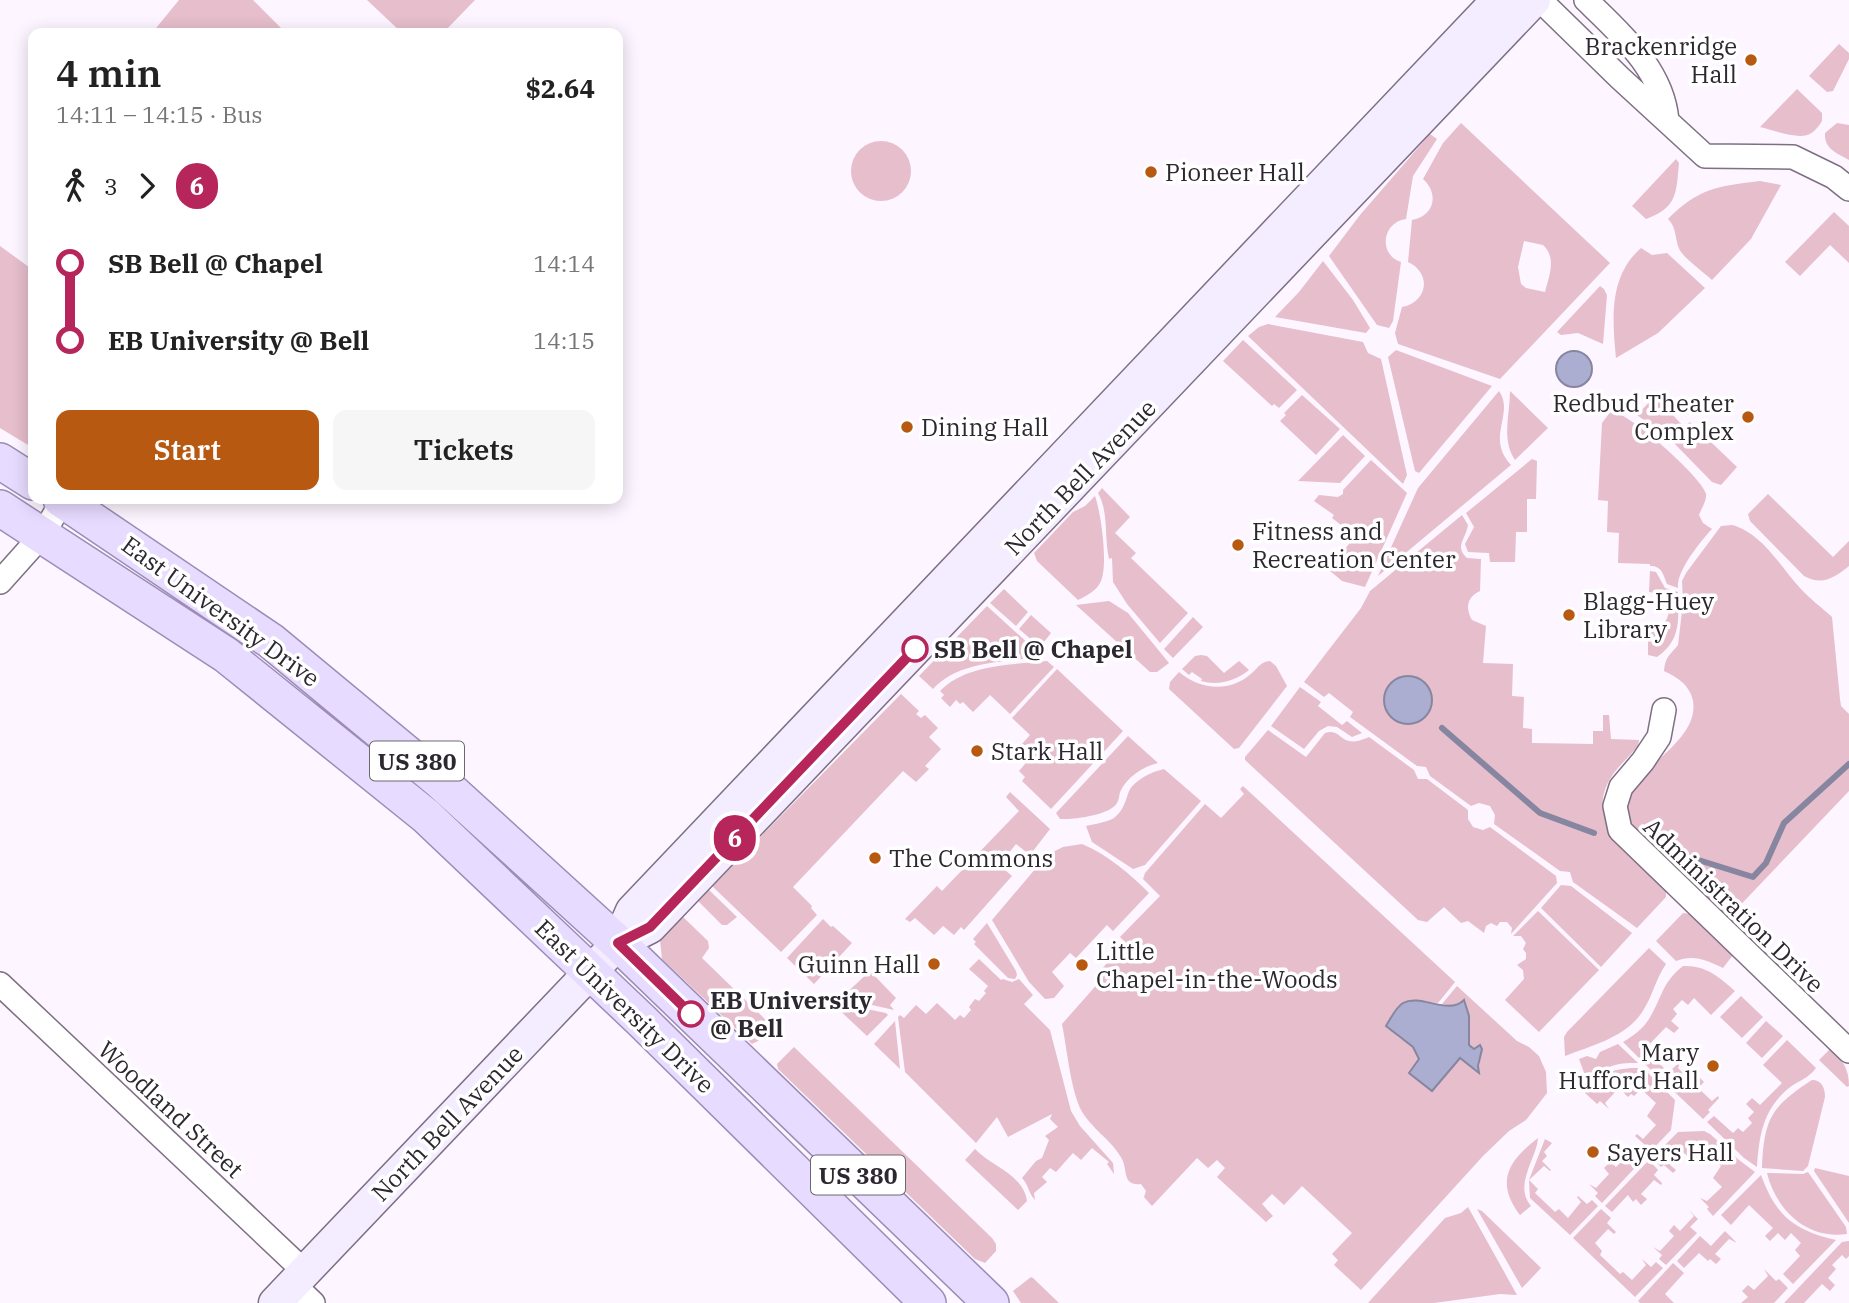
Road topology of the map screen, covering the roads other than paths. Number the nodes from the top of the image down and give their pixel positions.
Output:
1 (1498, 0) edge
2 (1534, 0) edge
3 (1540, 0) edge
4 (1586, 0) edge
5 (1667, 121) junction
6 (1849, 188) edge
7 (0, 461) edge
8 (28, 479) edge
9 (59, 504) edge
10 (69, 504) edge
11 (0, 508) edge
12 (43, 534) junction
13 (0, 582) edge
14 (1664, 710) dead end
15 (618, 943) junction
16 (590, 971) junction
17 (0, 984) edge
18 (1849, 1051) edge
19 (297, 1291) edge
20 (928, 1303) edge
21 (990, 1303) edge

1 - 15 main road, North Bell Avenue
2 - 15 main road, North Bell Avenue
3 - 5 street
4 - 5 street
5 - 6 street
7 - 8 main road
9 - 12 street
10 - 15 main road, East University Drive / US 380
11 - 12 main road, East University Drive / US 380
12 - 13 street
12 - 16 main road, East University Drive / US 380
14 - 18 street, Administration Drive
15 - 16 main road, North Bell Avenue
15 - 21 main road, East University Drive / US 380
16 - 19 main road, North Bell Avenue
16 - 20 main road, East University Drive / US 380
17 - 19 street, Woodland Street

